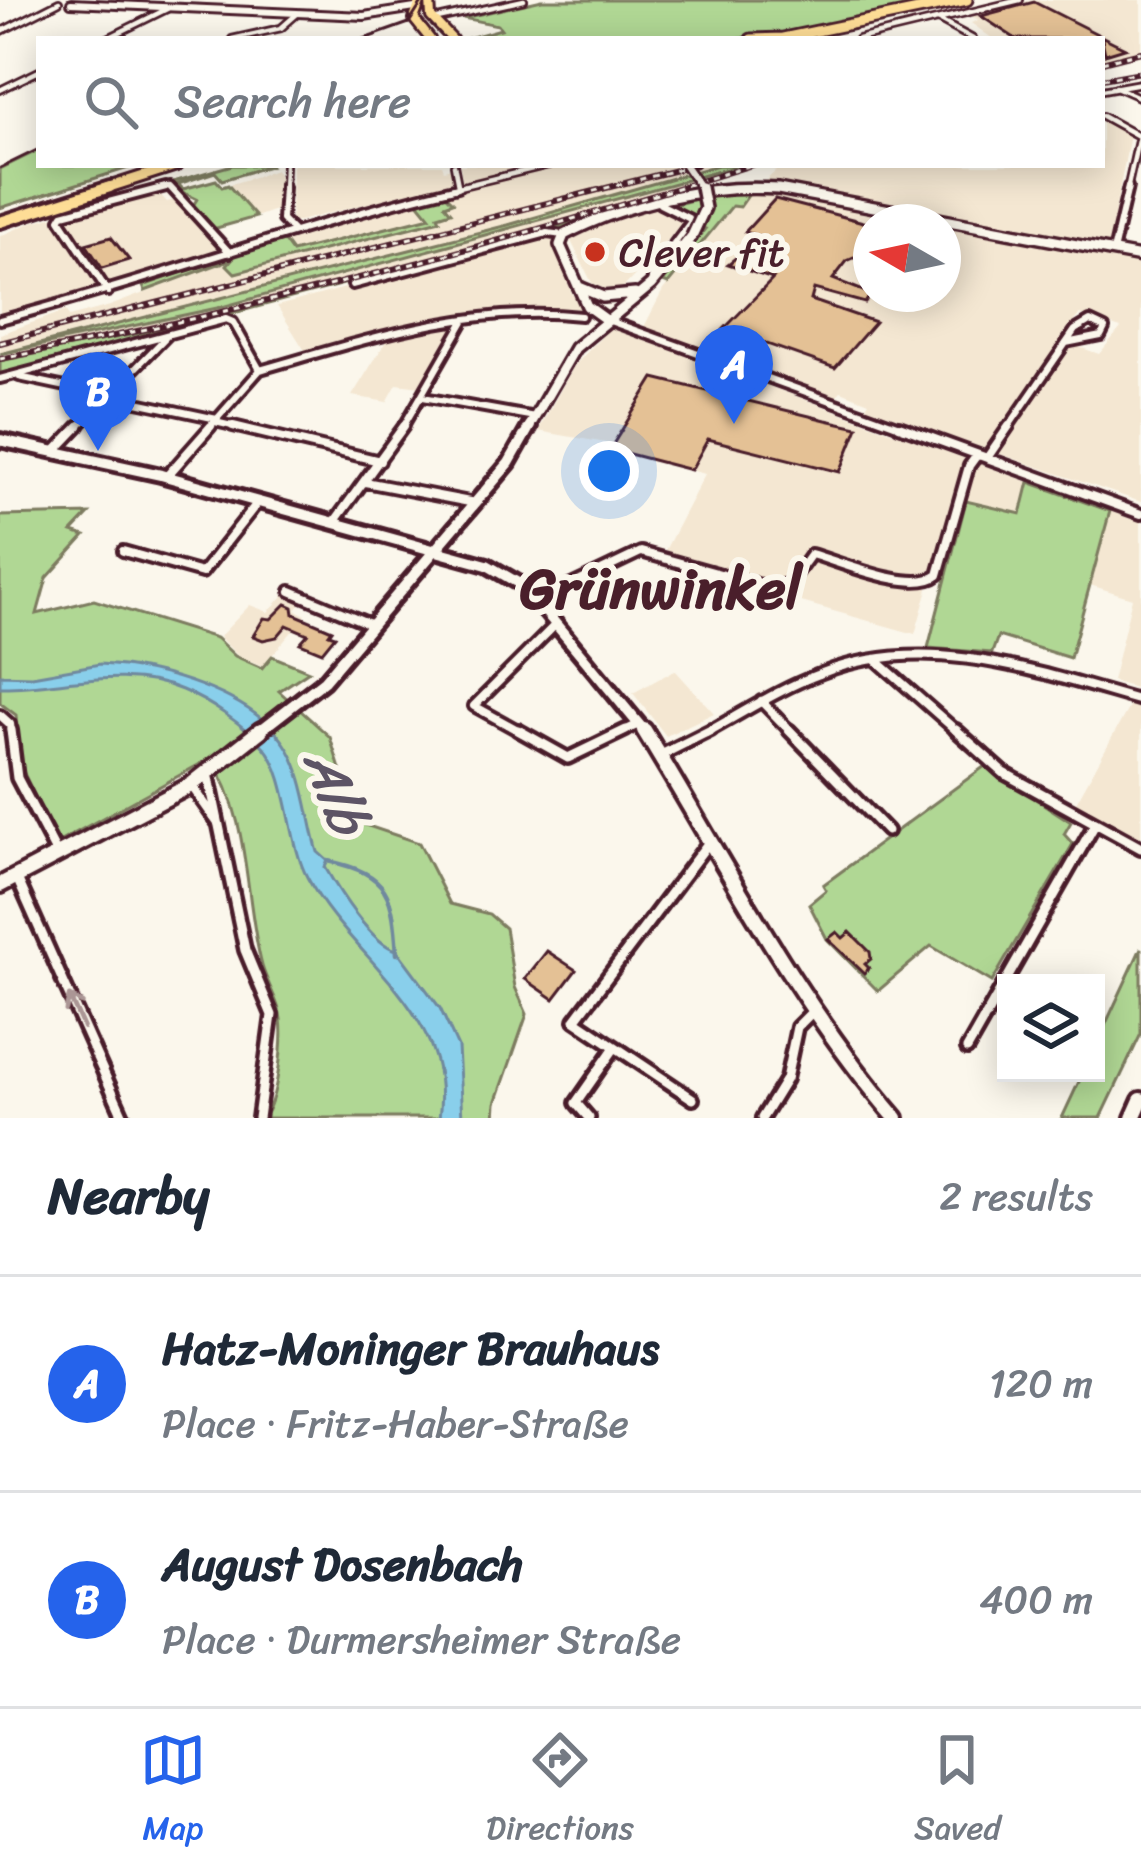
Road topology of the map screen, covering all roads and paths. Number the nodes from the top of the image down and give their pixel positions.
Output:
1 (186, 0) edge
2 (269, 0) edge
3 (373, 0) edge
4 (387, 0) edge
5 (430, 0) edge
6 (524, 0) edge
7 (967, 0) edge
8 (986, 0) edge
9 (1020, 0) edge
10 (67, 1) edge
11 (167, 9) junction
12 (398, 9) junction
13 (387, 11) junction
14 (416, 11) edge
15 (261, 12) junction
16 (297, 14) junction
17 (432, 19) junction
18 (937, 19) junction
19 (0, 29) edge
20 (112, 36) edge
21 (245, 36) edge
22 (449, 36) edge
23 (795, 36) edge
24 (820, 36) edge
25 (870, 36) edge
26 (968, 36) edge
27 (36, 72) edge
28 (1141, 83) edge
29 (1116, 87) junction
30 (1105, 89) edge
31 (0, 90) edge
32 (1141, 98) edge
33 (1105, 118) edge
34 (1140, 137) edge
35 (144, 168) edge
36 (168, 168) edge
37 (285, 168) edge
38 (455, 168) edge
39 (534, 168) edge
40 (687, 168) edge
41 (1126, 182) junction
42 (458, 184) junction
43 (1141, 186) edge
44 (660, 204) junction
45 (0, 218) edge
46 (292, 230) junction
47 (563, 235) junction
48 (1113, 252) junction
49 (230, 253) junction
50 (1141, 257) edge
51 (648, 284) junction
52 (352, 285) dead end
53 (581, 291) junction
54 (108, 292) junction
55 (581, 316) dead end
56 (609, 316) junction
57 (0, 320) edge
58 (465, 320) junction
59 (168, 335) junction
60 (1066, 343) junction
61 (260, 370) junction
62 (14, 376) junction
63 (0, 380) edge
64 (110, 395) junction
65 (423, 397) junction
66 (536, 417) junction
67 (216, 420) junction
68 (0, 440) edge
69 (56, 450) junction
70 (982, 457) junction
71 (380, 461) junction
72 (166, 477) junction
73 (365, 482) junction
74 (259, 501) junction
75 (477, 503) junction
76 (1141, 514) edge
77 (335, 521) junction
78 (439, 548) junction
79 (123, 551) dead end
80 (290, 591) dead end
81 (540, 600) junction
82 (560, 622) junction
83 (374, 625) junction
84 (875, 658) junction
85 (761, 701) junction
86 (1141, 701) edge
87 (0, 715) edge
88 (640, 724) junction
89 (661, 755) junction
90 (208, 772) junction
91 (191, 785) junction
92 (1095, 824) junction
93 (221, 827) junction
94 (887, 831) dead end
95 (710, 840) junction
96 (1141, 848) edge
97 (58, 856) junction
98 (16, 877) junction
99 (0, 886) edge
100 (814, 1010) junction
101 (615, 1047) junction
102 (967, 1049) dead end
103 (693, 1100) dead end
104 (1141, 1100) edge
105 (124, 1118) edge
106 (258, 1118) edge
107 (589, 1118) edge
108 (762, 1118) edge
109 (896, 1118) edge
110 (1133, 1118) edge

1 - 11 street
2 - 15 street
3 - 13 street
4 - 12 street
5 - 17 main road
6 - 17 street
7 - 23 highway
8 - 24 highway
9 - 18 street
10 - 11 street
10 - 19 street
11 - 15 street
11 - 20 street
12 - 13 street
12 - 14 street
13 - 16 street
14 - 17 main road
14 - 17 main road
15 - 16 street
16 - 21 street
17 - 22 main road
18 - 25 street
18 - 26 street
27 - 31 street
28 - 29 street
29 - 30 street
29 - 32 street
33 - 34 street
34 - 41 street
35 - 45 highway
36 - 45 highway
37 - 46 street
38 - 42 street
39 - 42 street
40 - 51 street, bridge
41 - 43 street
41 - 48 street
42 - 46 street
44 - 47 street
44 - 48 street
44 - 51 street
46 - 49 street
47 - 52 street
47 - 53 street
48 - 50 street
49 - 54 street
49 - 54 street
51 - 53 street
51 - 56 street
53 - 56 street
54 - 57 street
55 - 58 street
56 - 66 street
56 - 70 street
58 - 61 street
58 - 65 street
59 - 61 street
59 - 62 street
59 - 64 street
60 - 60 street
60 - 70 street
61 - 67 street
62 - 63 street
62 - 64 street
64 - 67 street
64 - 69 street
65 - 66 street
65 - 71 street
66 - 75 street
67 - 71 street
67 - 72 street
68 - 69 street
69 - 72 street
70 - 76 street
70 - 81 street
71 - 73 street
72 - 74 street
73 - 75 street
73 - 77 street
74 - 77 street
74 - 79 street
75 - 78 street
77 - 78 street
78 - 81 street
78 - 83 street
80 - 83 street
81 - 82 street
82 - 88 street
82 - 88 street
83 - 90 street
84 - 85 street
84 - 86 street
84 - 92 street
85 - 89 street
85 - 94 street
87 - 97 street
88 - 89 street
89 - 95 street
90 - 91 street
90 - 93 street
91 - 93 street
91 - 97 street
92 - 96 street
92 - 102 street
93 - 106 street
95 - 100 street
95 - 101 street
97 - 98 street
98 - 99 street
105 -> 98 street
100 - 108 street
100 - 109 street
101 - 103 street
101 - 107 street
104 - 110 street

